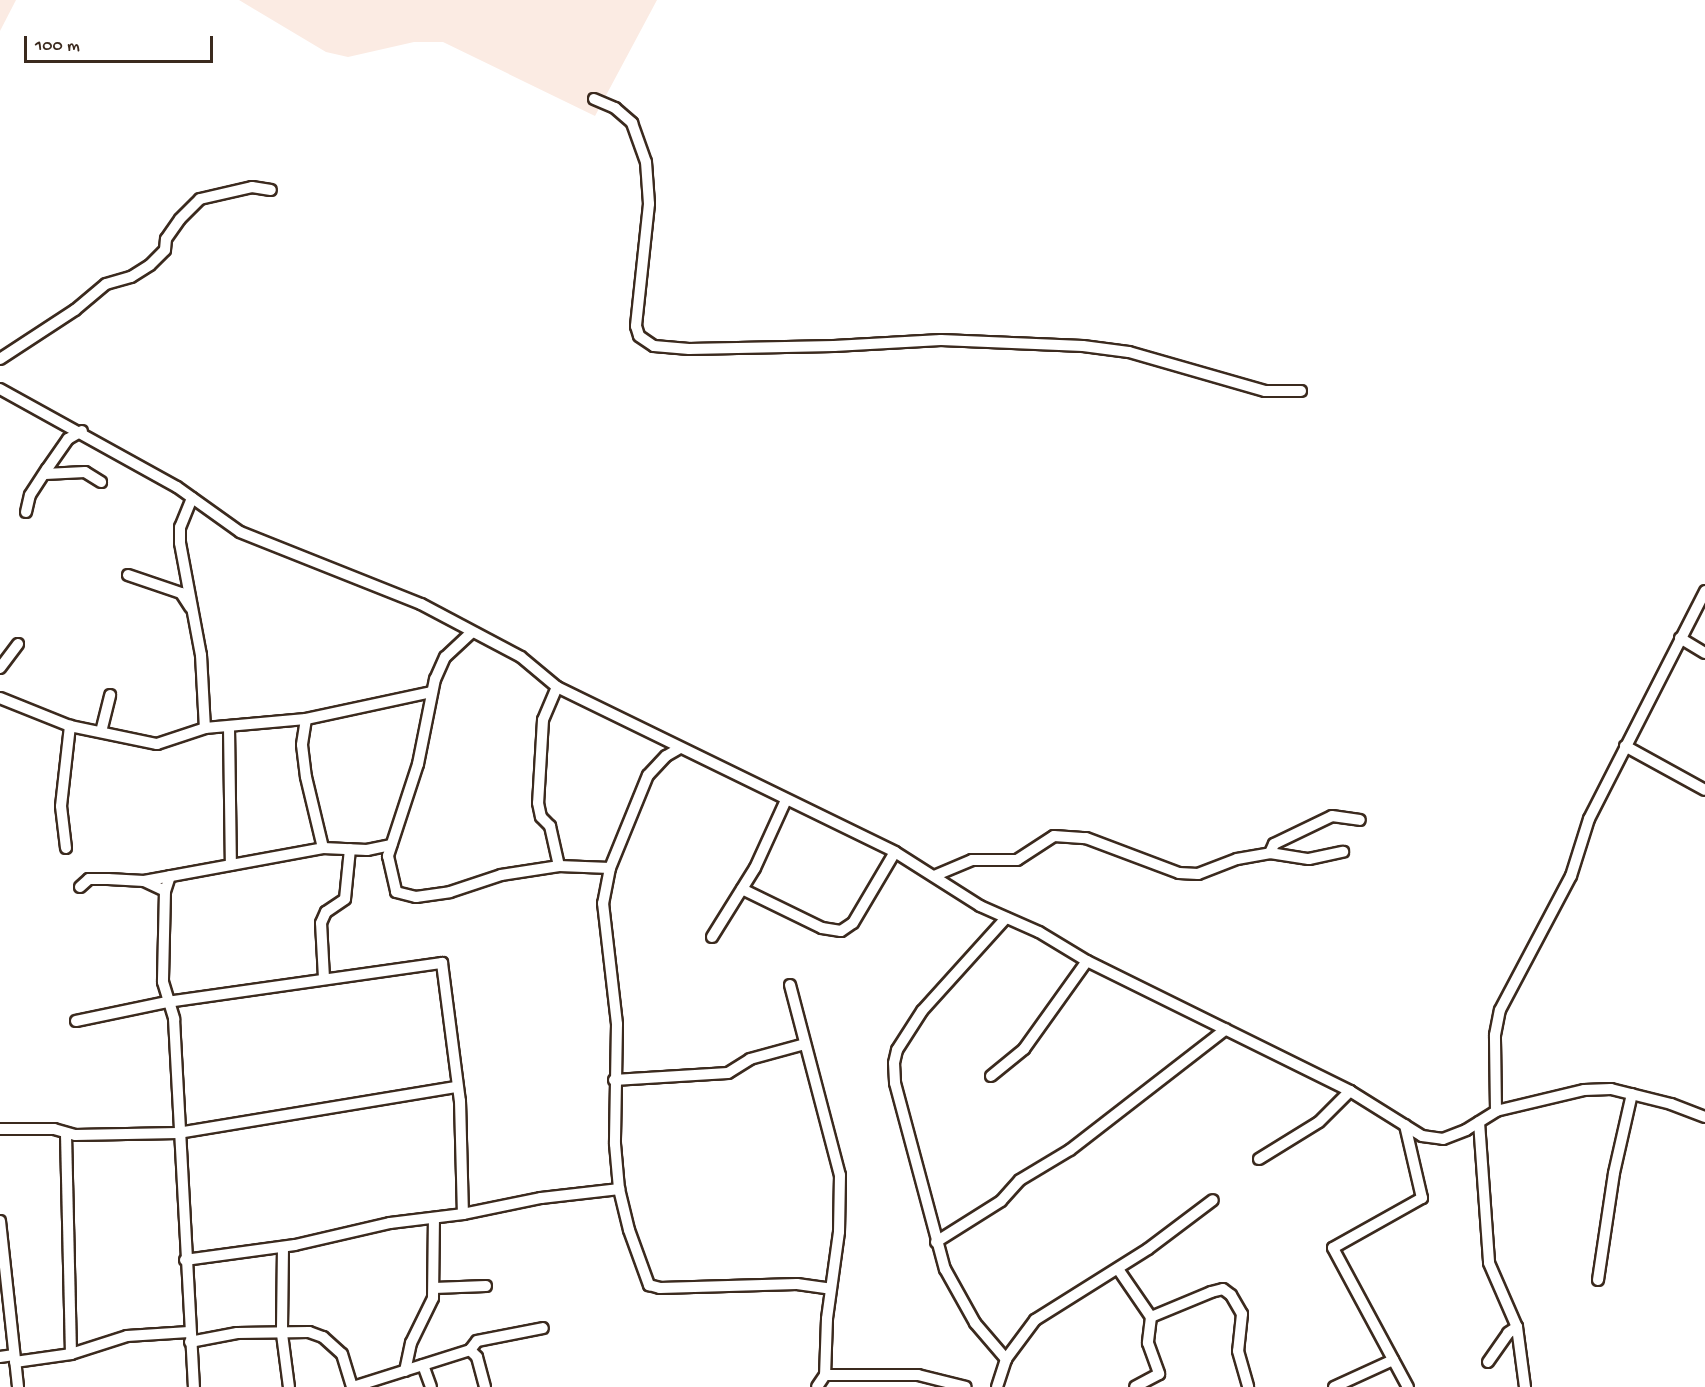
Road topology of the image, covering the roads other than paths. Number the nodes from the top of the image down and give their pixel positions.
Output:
1 (594, 99) dead end
2 (271, 190) dead end
3 (0, 359) edge
4 (0, 389) edge
5 (1301, 391) dead end
6 (82, 431) junction
7 (45, 474) junction
8 (101, 482) dead end
9 (192, 498) junction
10 (26, 512) dead end
11 (128, 575) dead end
12 (1705, 591) edge
13 (193, 612) junction
14 (471, 633) junction
15 (1680, 638) junction
16 (18, 644) dead end
17 (1705, 653) edge
18 (0, 668) edge
19 (557, 687) junction
20 (432, 692) junction
21 (110, 695) dead end
22 (0, 698) edge
23 (306, 719) junction
24 (70, 726) junction
25 (205, 728) junction
26 (229, 728) junction
27 (101, 732) junction
28 (1625, 746) junction
29 (680, 748) junction
30 (1705, 790) edge
31 (786, 800) junction
32 (1360, 820) dead end
33 (391, 845) junction
34 (66, 848) dead end
35 (323, 848) junction
36 (350, 849) junction
37 (895, 852) junction
38 (1343, 852) dead end
39 (1270, 853) junction
40 (231, 865) junction
41 (560, 866) junction
42 (610, 868) junction
43 (170, 876) junction
44 (934, 876) junction
45 (144, 881) junction
46 (80, 887) dead end
47 (742, 889) junction
48 (165, 891) junction
49 (1006, 918) junction
50 (712, 937) dead end
51 (1087, 961) junction
52 (324, 978) junction
53 (790, 985) dead end
54 (167, 1002) junction
55 (76, 1021) dead end
56 (1226, 1029) junction
57 (806, 1044) junction
58 (991, 1076) dead end
59 (614, 1080) junction
60 (457, 1087) junction
61 (1350, 1091) junction
62 (1632, 1094) junction
63 (1496, 1111) junction
64 (1705, 1117) edge
65 (1479, 1122) junction
66 (1405, 1125) junction
67 (0, 1129) edge
68 (178, 1132) junction
69 (66, 1134) junction
70 (1259, 1160) dead end
71 (619, 1189) junction
72 (1213, 1200) dead end
73 (463, 1214) junction
74 (434, 1218) junction
75 (0, 1221) edge
76 (936, 1242) junction
77 (283, 1247) junction
78 (185, 1260) junction
79 (1118, 1269) junction
80 (1598, 1280) dead end
81 (486, 1286) dead end
82 (434, 1288) junction
83 (831, 1289) junction
84 (1151, 1317) junction
85 (1517, 1327) junction
86 (543, 1328) dead end
87 (282, 1334) junction
88 (189, 1337) junction
89 (470, 1350) junction
90 (71, 1354) junction
91 (0, 1357) edge
92 (15, 1358) junction
93 (1006, 1359) junction
94 (1393, 1360) junction
95 (1488, 1362) dead end
96 (423, 1365) junction
97 (405, 1371) junction
98 (825, 1375) junction
99 (814, 1386) edge
100 (18, 1387) edge
101 (194, 1387) edge
102 (289, 1387) edge
103 (352, 1387) edge
104 (431, 1387) edge
105 (485, 1387) edge
106 (966, 1387) edge
107 (997, 1387) edge
108 (1135, 1387) edge
109 (1248, 1387) edge
110 (1334, 1387) edge
111 (1408, 1387) edge
112 (1525, 1387) edge

1 - 5 street
2 - 3 street
4 - 6 street
6 - 7 street
6 - 9 street
7 - 8 street
7 - 10 street
9 - 13 street
9 - 14 street
11 - 13 street
12 - 15 street
13 - 25 street
14 - 19 street
14 - 20 street
15 - 17 street
15 - 28 street
16 - 18 street
19 - 29 street
19 - 41 street
20 - 23 street
20 - 33 street
21 - 27 street
22 - 24 street
23 - 26 street
23 - 35 street
24 - 27 street
24 - 34 street
25 - 26 street
25 - 27 street
26 - 40 street
28 - 30 street
28 - 63 street
29 - 31 street
29 - 42 street
31 - 37 street
31 - 47 street
32 - 39 street
33 - 36 street
33 - 41 street
35 - 36 street
35 - 40 street
36 - 52 street
37 - 44 street
37 - 47 street
38 - 39 street
39 - 44 street
40 - 43 street
41 - 42 street
42 - 59 street
43 - 45 street
43 - 48 street
44 - 49 street
45 - 46 street
45 - 48 street
47 - 50 street
48 - 54 street
49 - 51 street
49 - 76 street
51 - 56 street
51 - 58 street
52 - 54 street
52 - 60 street
53 - 57 street
54 - 55 street
54 - 68 street
56 - 61 street
56 - 76 street
57 - 59 street
57 - 83 street
59 - 71 street
60 - 68 street
60 - 73 street
61 - 66 street
61 - 70 street
62 - 63 street
62 - 64 street
62 - 80 street
63 - 65 street
65 - 66 street
65 - 85 street
66 - 94 street
67 - 69 street
68 - 69 street
68 - 78 street
69 - 90 street
71 - 73 street
71 - 83 street
72 - 79 street
73 - 74 street
74 - 77 street
74 - 82 street
75 - 92 street
76 - 93 street
77 - 78 street
77 - 87 street
78 - 88 street
79 - 84 street
79 - 93 street
81 - 82 street
82 - 97 street
83 - 98 street
84 - 108 street
84 - 109 street
85 - 95 street
85 - 112 street
86 - 89 street
87 - 88 street
87 - 102 street
87 - 103 street
88 - 90 street
88 - 101 street
89 - 96 street
89 - 105 street
90 - 92 street
91 - 92 street
92 - 100 street
93 - 107 street
94 - 110 street
94 - 111 street
96 - 97 street
96 - 104 street
97 - 103 street
98 - 99 street
98 - 106 street

